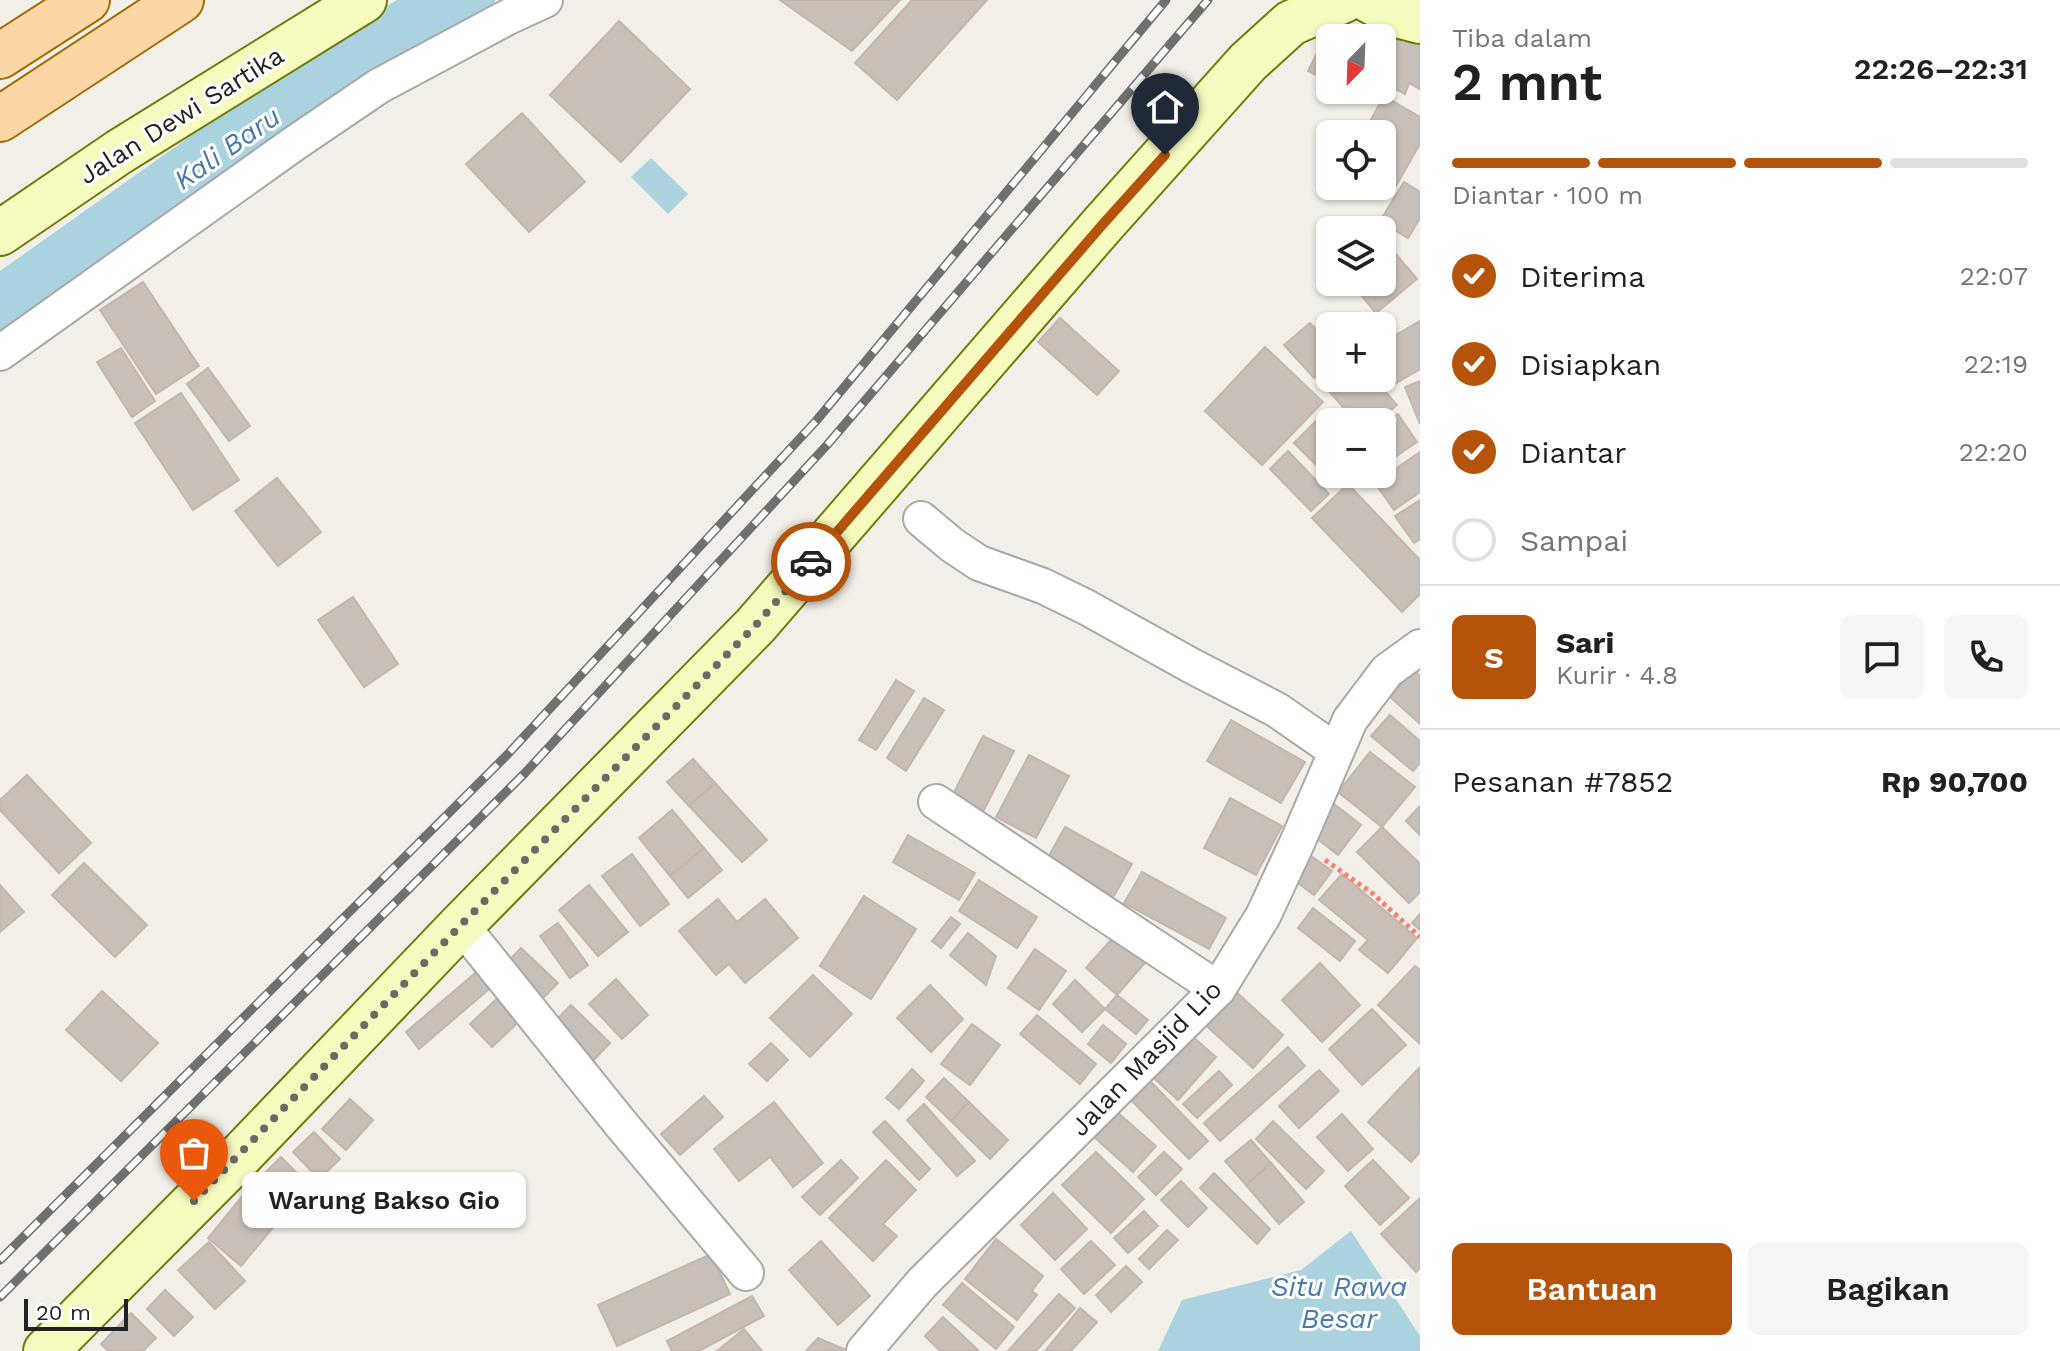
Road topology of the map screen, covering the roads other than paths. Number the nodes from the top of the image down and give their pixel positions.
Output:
1 (87, 0) edge
2 (181, 0) edge
3 (364, 0) edge
4 (545, 0) edge
5 (1344, 0) edge
6 (1369, 0) edge
7 (1420, 21) edge
8 (0, 56) edge
9 (0, 119) edge
10 (0, 233) edge
11 (0, 353) edge
12 (921, 519) dead end
13 (1420, 647) edge
14 (1336, 751) junction
15 (936, 802) dead end
16 (461, 925) junction
17 (1218, 989) junction
18 (746, 1273) dead end
19 (46, 1351) edge
20 (864, 1351) edge

1 - 8 main road
2 - 9 main road
3 - 10 street, Jalan Dewi Sartika
4 - 11 street
5 - 16 street
6 - 7 street
12 - 14 street
13 - 14 street, Jalan Masjid Lio
14 - 17 street, Jalan Masjid Lio
15 - 17 street
16 - 18 street
16 - 19 street
17 - 20 street, Jalan Masjid Lio

